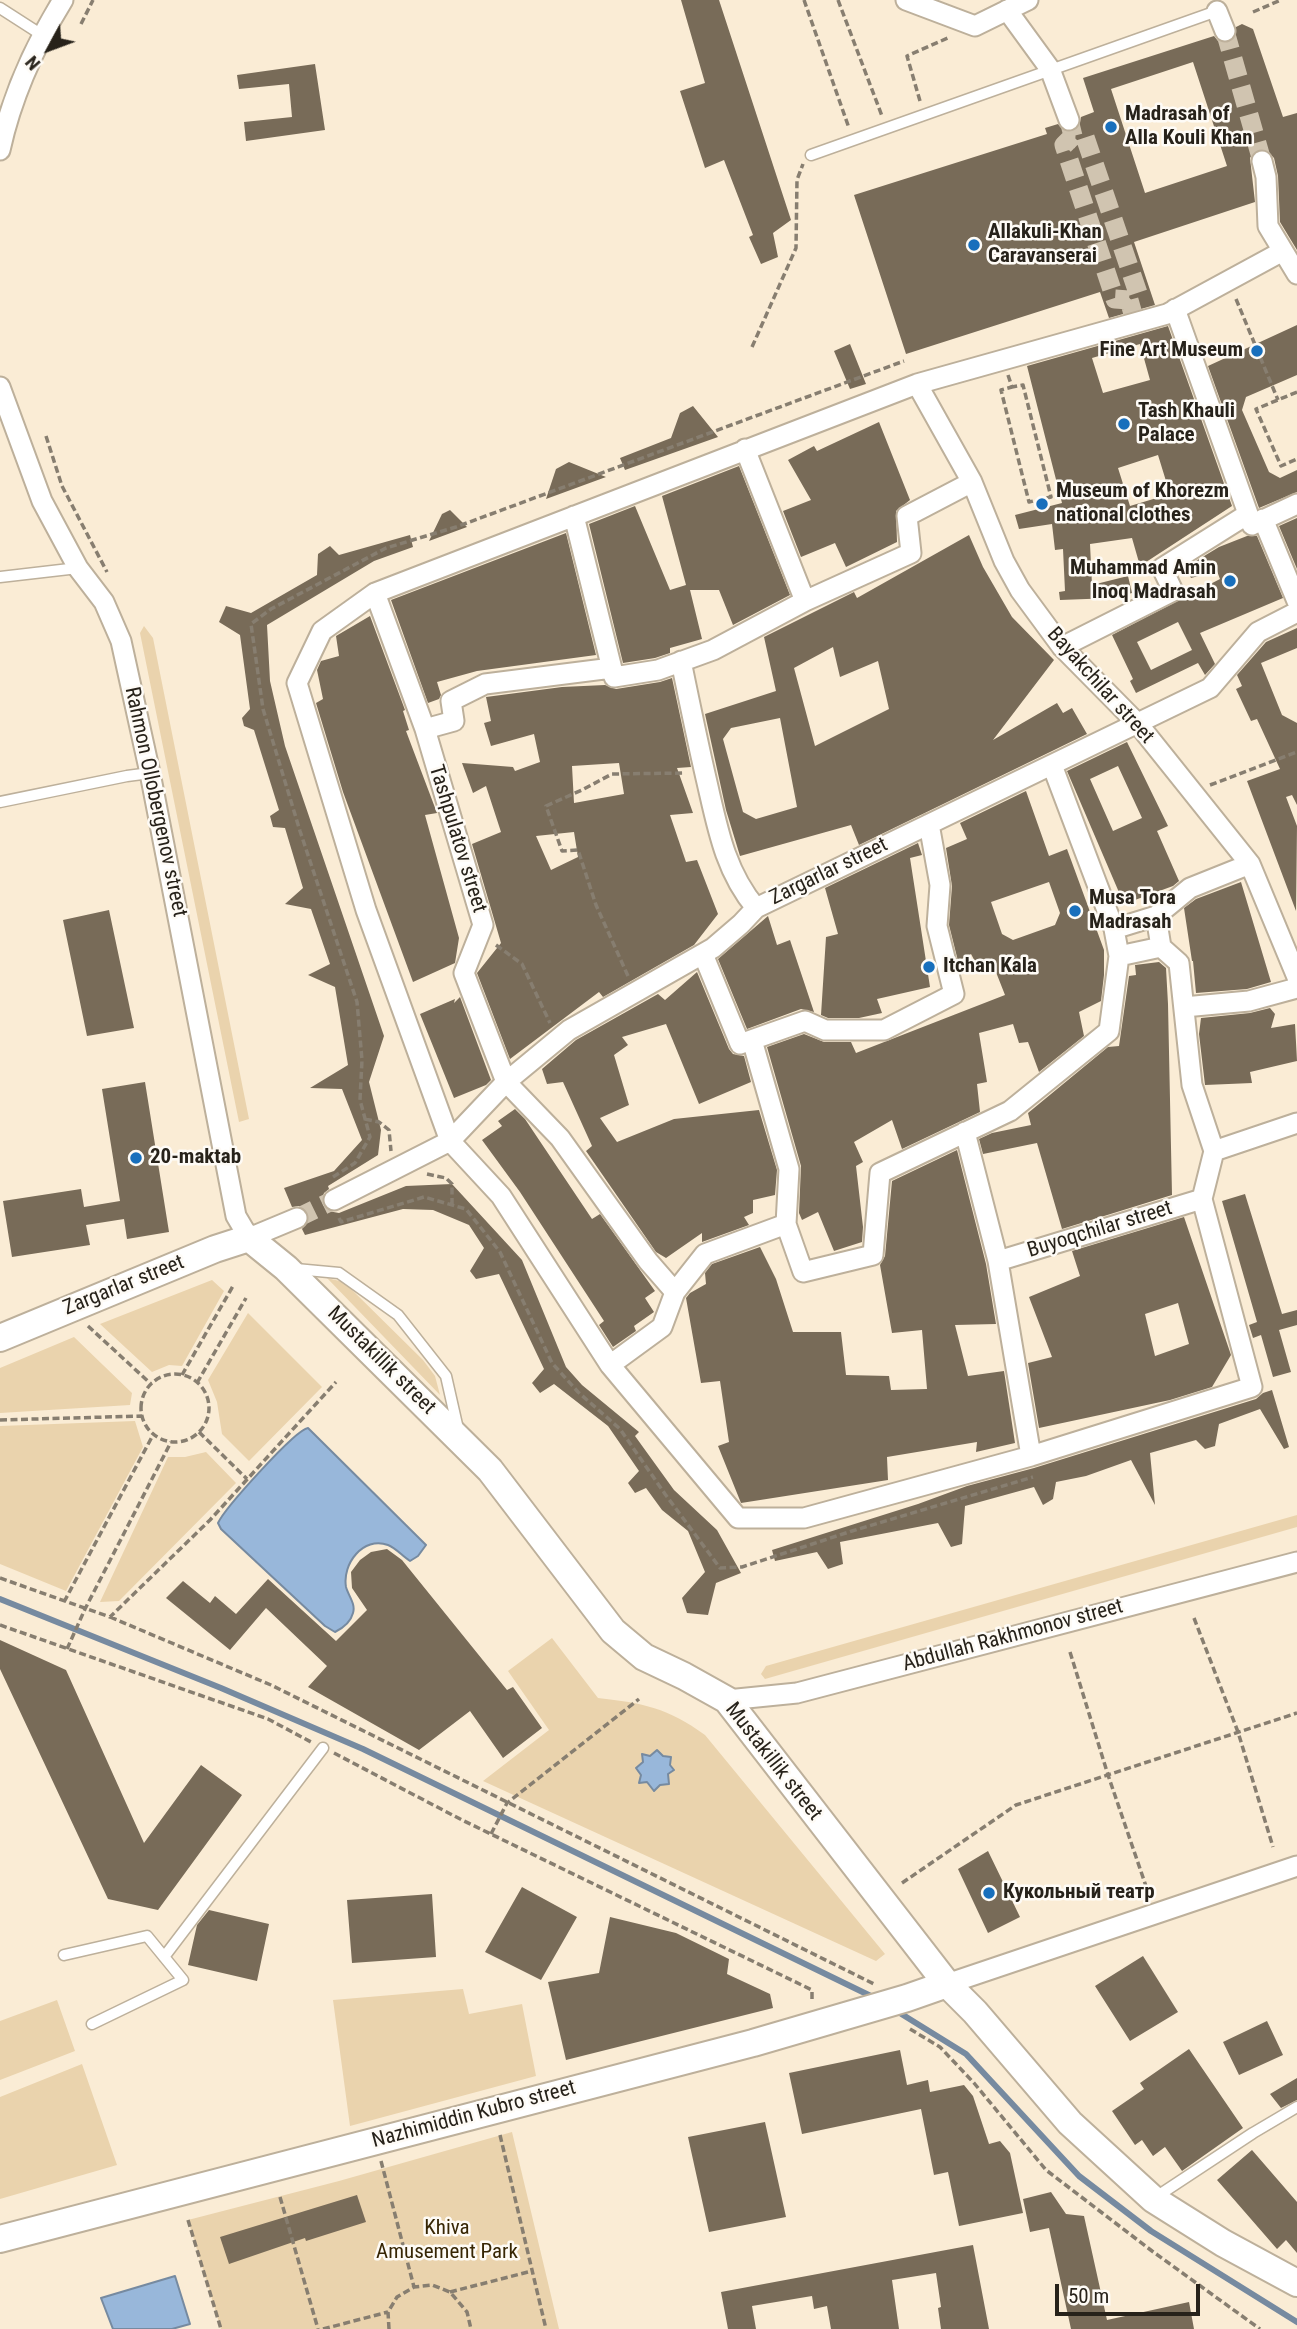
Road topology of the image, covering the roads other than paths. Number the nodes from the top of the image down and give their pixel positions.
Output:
1 (63, 0) edge
2 (906, 0) edge
3 (1028, 0) edge
4 (0, 8) edge
5 (1007, 10) junction
6 (1217, 11) joint
7 (1225, 32) tunnel mouth
8 (42, 35) junction
9 (1050, 69) junction
10 (1069, 120) tunnel mouth
11 (0, 150) edge
12 (808, 157) road end
13 (1262, 161) tunnel mouth
14 (1283, 251) junction
15 (1297, 274) edge
16 (1175, 309) junction
17 (917, 384) junction
18 (0, 387) edge
19 (745, 449) junction
20 (972, 482) junction
21 (1297, 504) edge
22 (574, 516) junction
23 (1256, 517) junction
24 (78, 568) junction
25 (0, 577) edge
26 (376, 593) junction
27 (805, 601) junction
28 (1297, 601) edge
29 (1297, 612) edge
30 (1062, 647) junction
31 (681, 661) junction
32 (612, 668) junction
33 (1138, 724) junction
34 (425, 729) junction
35 (1052, 765) junction
36 (150, 773) junction
37 (0, 802) edge
38 (929, 824) junction
39 (1250, 864) junction
40 (756, 908) junction
41 (1156, 916) junction
42 (1114, 929) junction
43 (1161, 947) junction
44 (703, 954) junction
45 (1119, 956) junction
46 (1297, 977) edge
47 (1297, 988) edge
48 (1184, 1007) junction
49 (752, 1040) junction
50 (506, 1082) junction
51 (1297, 1123) edge
52 (965, 1132) junction
53 (450, 1141) junction
54 (1214, 1151) junction
55 (1202, 1199) junction
56 (334, 1200) tunnel mouth
57 (297, 1218) tunnel mouth
58 (786, 1224) junction
59 (249, 1238) junction
60 (998, 1261) junction
61 (286, 1268) junction
62 (675, 1292) junction
63 (0, 1336) edge
64 (610, 1365) junction
65 (460, 1440) junction
66 (1031, 1456) junction
67 (1297, 1562) edge
68 (727, 1700) junction
69 (323, 1748) road end
70 (1297, 1866) edge
71 (64, 1955) dead end
72 (164, 1957) junction
73 (947, 1984) junction
74 (92, 2024) dead end
75 (1297, 2107) edge
76 (1153, 2199) junction
77 (0, 2239) edge
78 (1297, 2283) edge

1 - 8 street
2 - 5 street
3 - 5 street
4 - 8 lane
5 - 9 street
6 - 7 street
6 - 9 lane
8 - 11 street
9 - 10 street
9 - 12 lane
13 - 14 street
14 - 15 street
14 - 16 street
16 - 17 street
16 - 23 street
17 - 19 street
17 - 20 street, Bayakchilar street
18 - 24 street, Rahmon Ollobergenov street
19 - 22 street
19 - 27 street
20 - 27 street
20 - 30 street, Bayakchilar street
21 - 23 street
22 - 26 street
22 - 32 street
23 - 28 street
23 - 30 street
24 - 25 lane
24 - 36 street, Rahmon Ollobergenov street
26 - 34 street, Tashpulatov street
26 - 53 street
27 - 31 street
29 - 33 street
30 - 33 street, Bayakchilar street
31 - 32 street
31 - 40 street
32 - 34 street
33 - 35 street, Zargarlar street
33 - 39 street, Bayakchilar street
34 - 50 street, Tashpulatov street
35 - 38 street, Zargarlar street
35 - 42 street
36 - 37 lane
36 - 59 street, Rahmon Ollobergenov street
38 - 40 street, Zargarlar street
38 - 49 street
39 - 41 street
39 - 46 street, Bayakchilar street
40 - 44 street, Zargarlar street
41 - 42 street
41 - 43 street
42 - 45 street
43 - 45 street
43 - 48 street
44 - 49 street
44 - 50 street, Zargarlar street
45 - 52 street
47 - 48 street
48 - 54 street
49 - 58 street
50 - 53 street, Zargarlar street
50 - 62 street
51 - 54 street
52 - 58 street
52 - 60 street
53 - 56 street, Zargarlar street
53 - 64 street
54 - 55 street
55 - 60 street, Buyoqchilar street
55 - 66 street
57 - 59 street
58 - 62 street
59 - 61 main road, Mustakillik street
59 - 63 main road, Zargarlar street
60 - 66 street
61 - 65 main road, Mustakillik street
61 - 65 lane
62 - 64 street
64 - 66 street
65 - 68 main road, Mustakillik street
67 - 68 street, Abdullah Rakhmonov street
68 - 73 main road, Mustakillik street
69 - 72 lane
70 - 73 street
71 - 72 lane
72 - 74 lane
73 - 76 main road, Mustakillik street
73 - 77 main road, Nazhimiddin Kubro street
75 - 76 lane
76 - 78 main road, Mustakillik street

